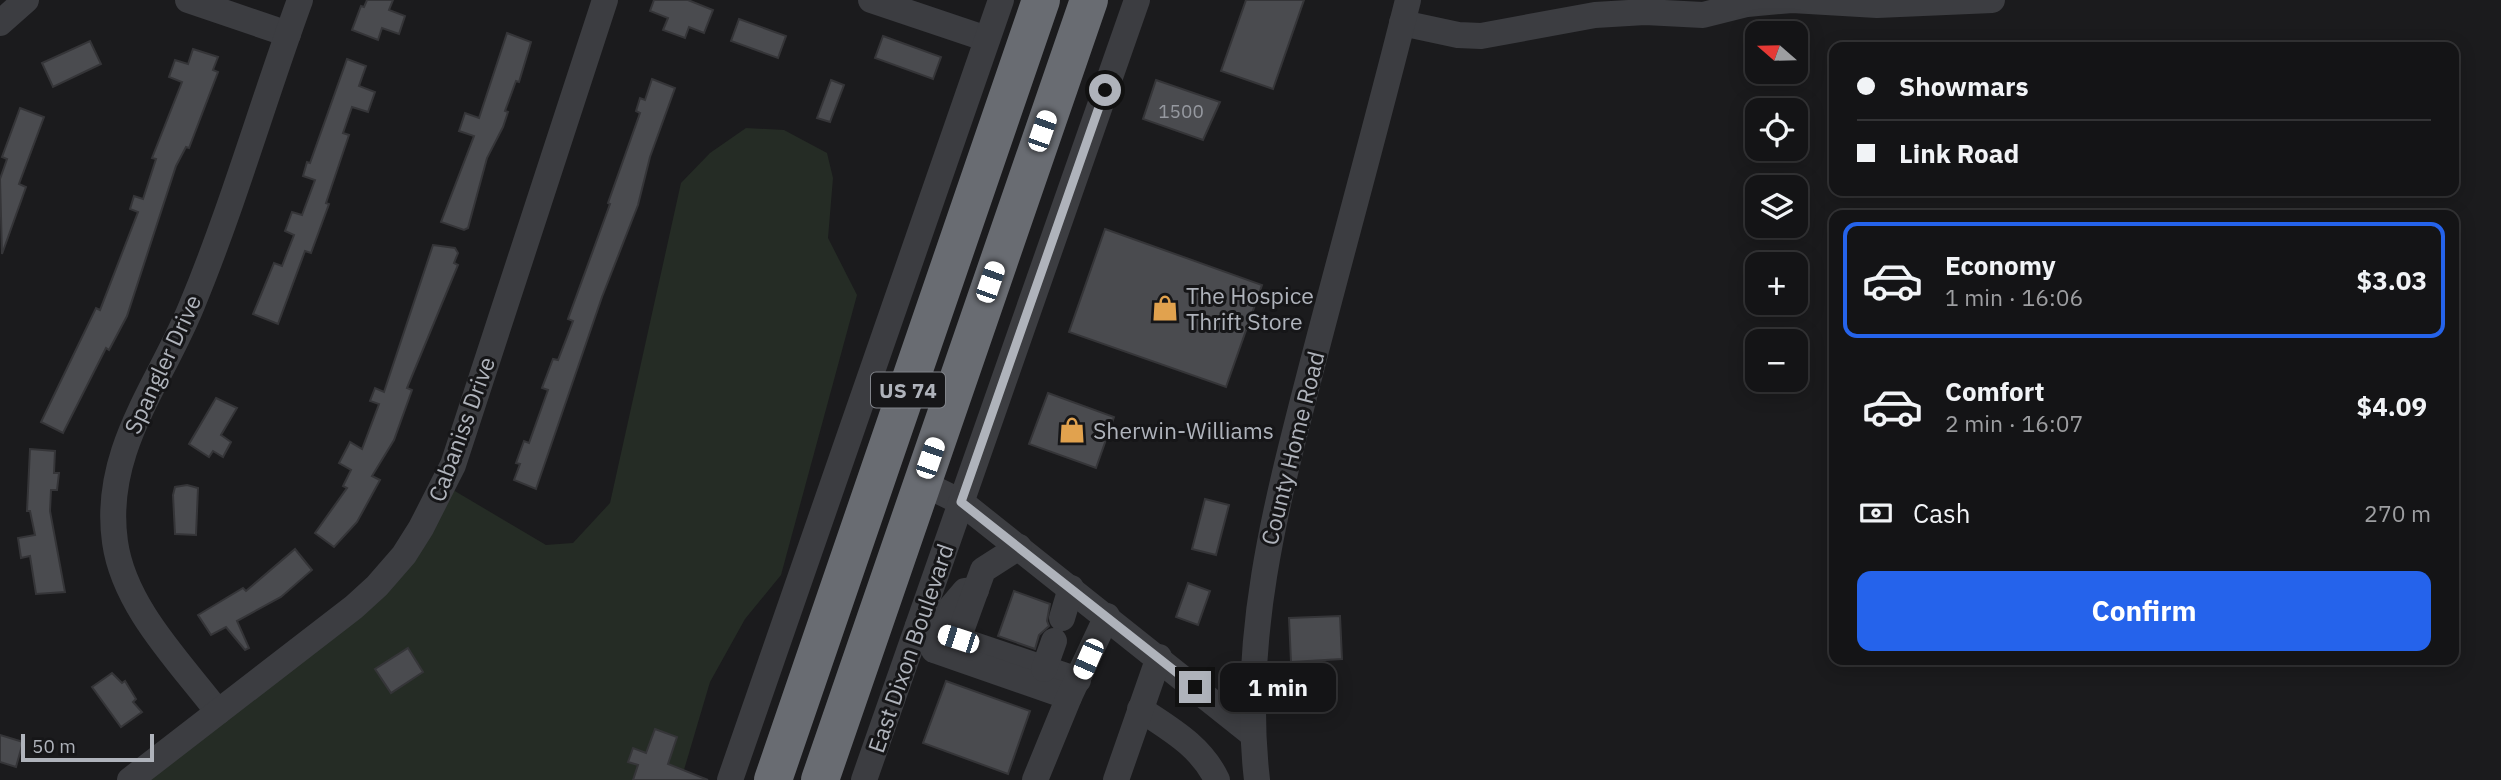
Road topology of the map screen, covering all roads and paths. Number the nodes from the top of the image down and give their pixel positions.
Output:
1 (26, 0) edge
2 (188, 0) edge
3 (300, 0) edge
4 (605, 0) edge
5 (871, 0) edge
6 (1001, 0) edge
7 (1041, 0) edge
8 (1067, 0) edge
9 (1089, 0) edge
10 (1137, 0) edge
11 (1992, 0) edge
12 (1405, 11) edge
13 (0, 23) edge
14 (288, 34) junction
15 (987, 39) junction
16 (1042, 131) junction
17 (922, 483) junction
18 (961, 502) junction
19 (1018, 547) junction
20 (1071, 588) junction
21 (1107, 616) junction
22 (932, 635) junction
23 (1158, 657) junction
24 (1044, 669) junction
25 (1073, 689) junction
26 (1140, 709) junction
27 (218, 712) junction
28 (1251, 733) junction
29 (130, 780) edge
30 (730, 780) edge
31 (774, 780) edge
32 (820, 780) edge
33 (864, 780) edge
34 (1035, 780) edge
35 (1116, 780) edge
36 (1217, 780) edge
37 (1256, 780) edge

1 - 13 street
2 - 14 street
3 - 14 street, Spangler Drive
4 - 27 street, Cabaniss Drive
5 - 15 street
6 - 15 street
7 - 31 highway, US 74
8 - 16 highway
9 - 16 highway, East Dixon Boulevard / US 74
10 - 18 street, East Dixon Boulevard
11 - 12 street
12 - 28 street, County Home Road
14 - 27 street, Spangler Drive
15 - 30 street
16 - 17 highway, East Dixon Boulevard / US 74
17 - 18 street
17 - 32 highway, East Dixon Boulevard / US 74
18 - 19 street
18 - 22 street, East Dixon Boulevard
19 - 20 street
19 - 22 street
20 - 21 street
20 - 24 street
21 - 23 street
21 - 25 street
22 - 24 street
22 - 25 street
22 - 33 street, East Dixon Boulevard
23 - 26 street
23 - 28 street
24 - 25 street
25 - 34 street
26 - 35 street
26 - 36 street
27 - 29 street, Cabaniss Drive
28 - 37 street, County Home Road

